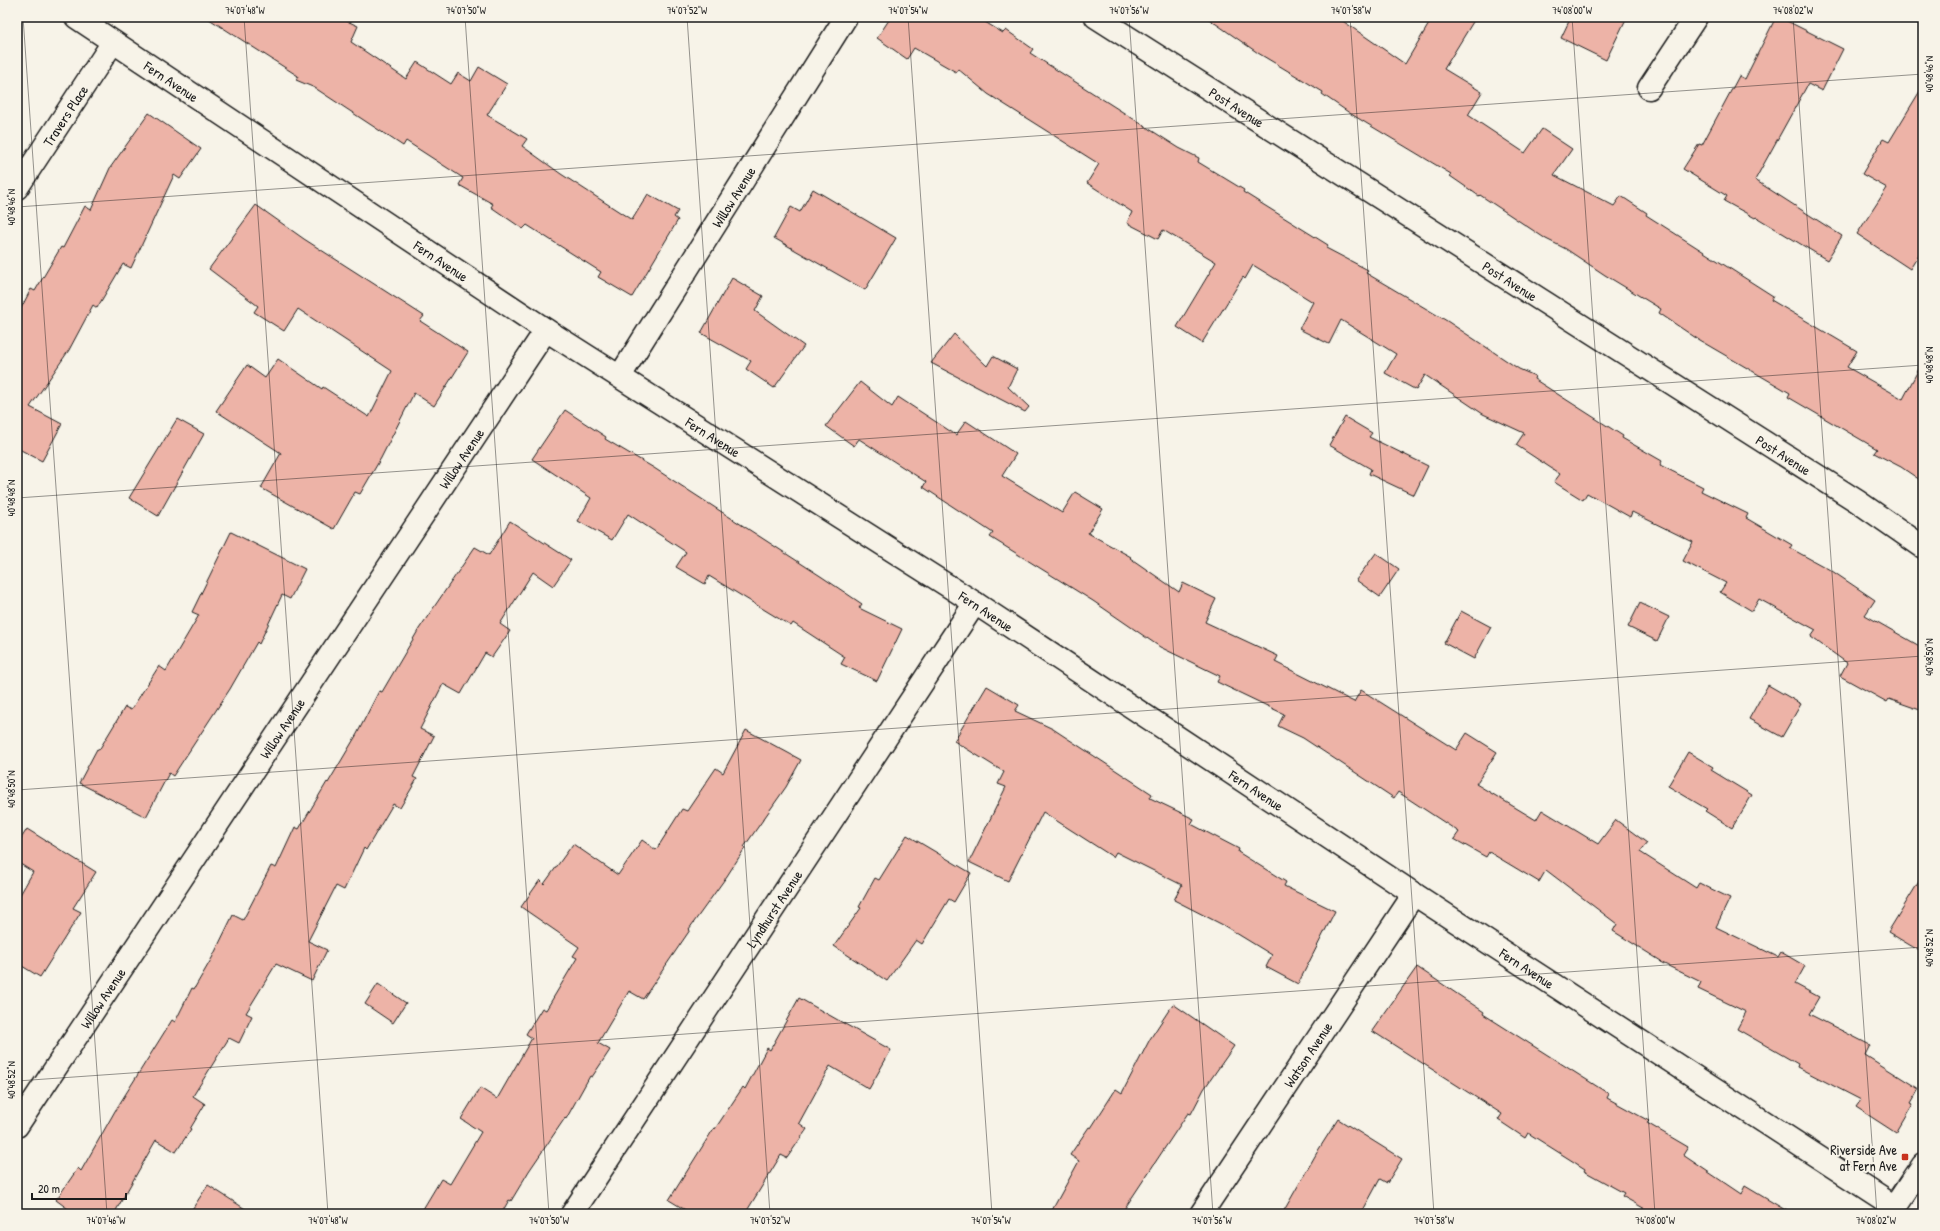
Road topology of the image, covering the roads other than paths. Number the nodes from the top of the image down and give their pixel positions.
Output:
1 (76, 17) edge
2 (846, 17) edge
3 (1096, 17) edge
4 (1696, 17) edge
5 (113, 42) junction
6 (1648, 88) dead end
7 (17, 188) edge
8 (546, 330) junction
9 (620, 376) junction
10 (1923, 547) edge
11 (975, 603) junction
12 (1414, 894) junction
13 (17, 1126) edge
14 (1923, 1165) edge
15 (1893, 1210) edge
16 (572, 1214) edge
17 (1201, 1214) edge

1 - 5 street, Fern Avenue
2 - 9 street, Willow Avenue
3 - 10 street, Post Avenue
4 - 6 street
5 - 7 street, Travers Place
5 - 8 street, Fern Avenue
8 - 9 street, Fern Avenue
8 - 13 street, Willow Avenue
9 - 11 street, Fern Avenue
11 - 12 street, Fern Avenue
11 - 16 street, Lyndhurst Avenue
12 - 15 street, Fern Avenue
12 - 17 street, Watson Avenue
14 - 15 street

